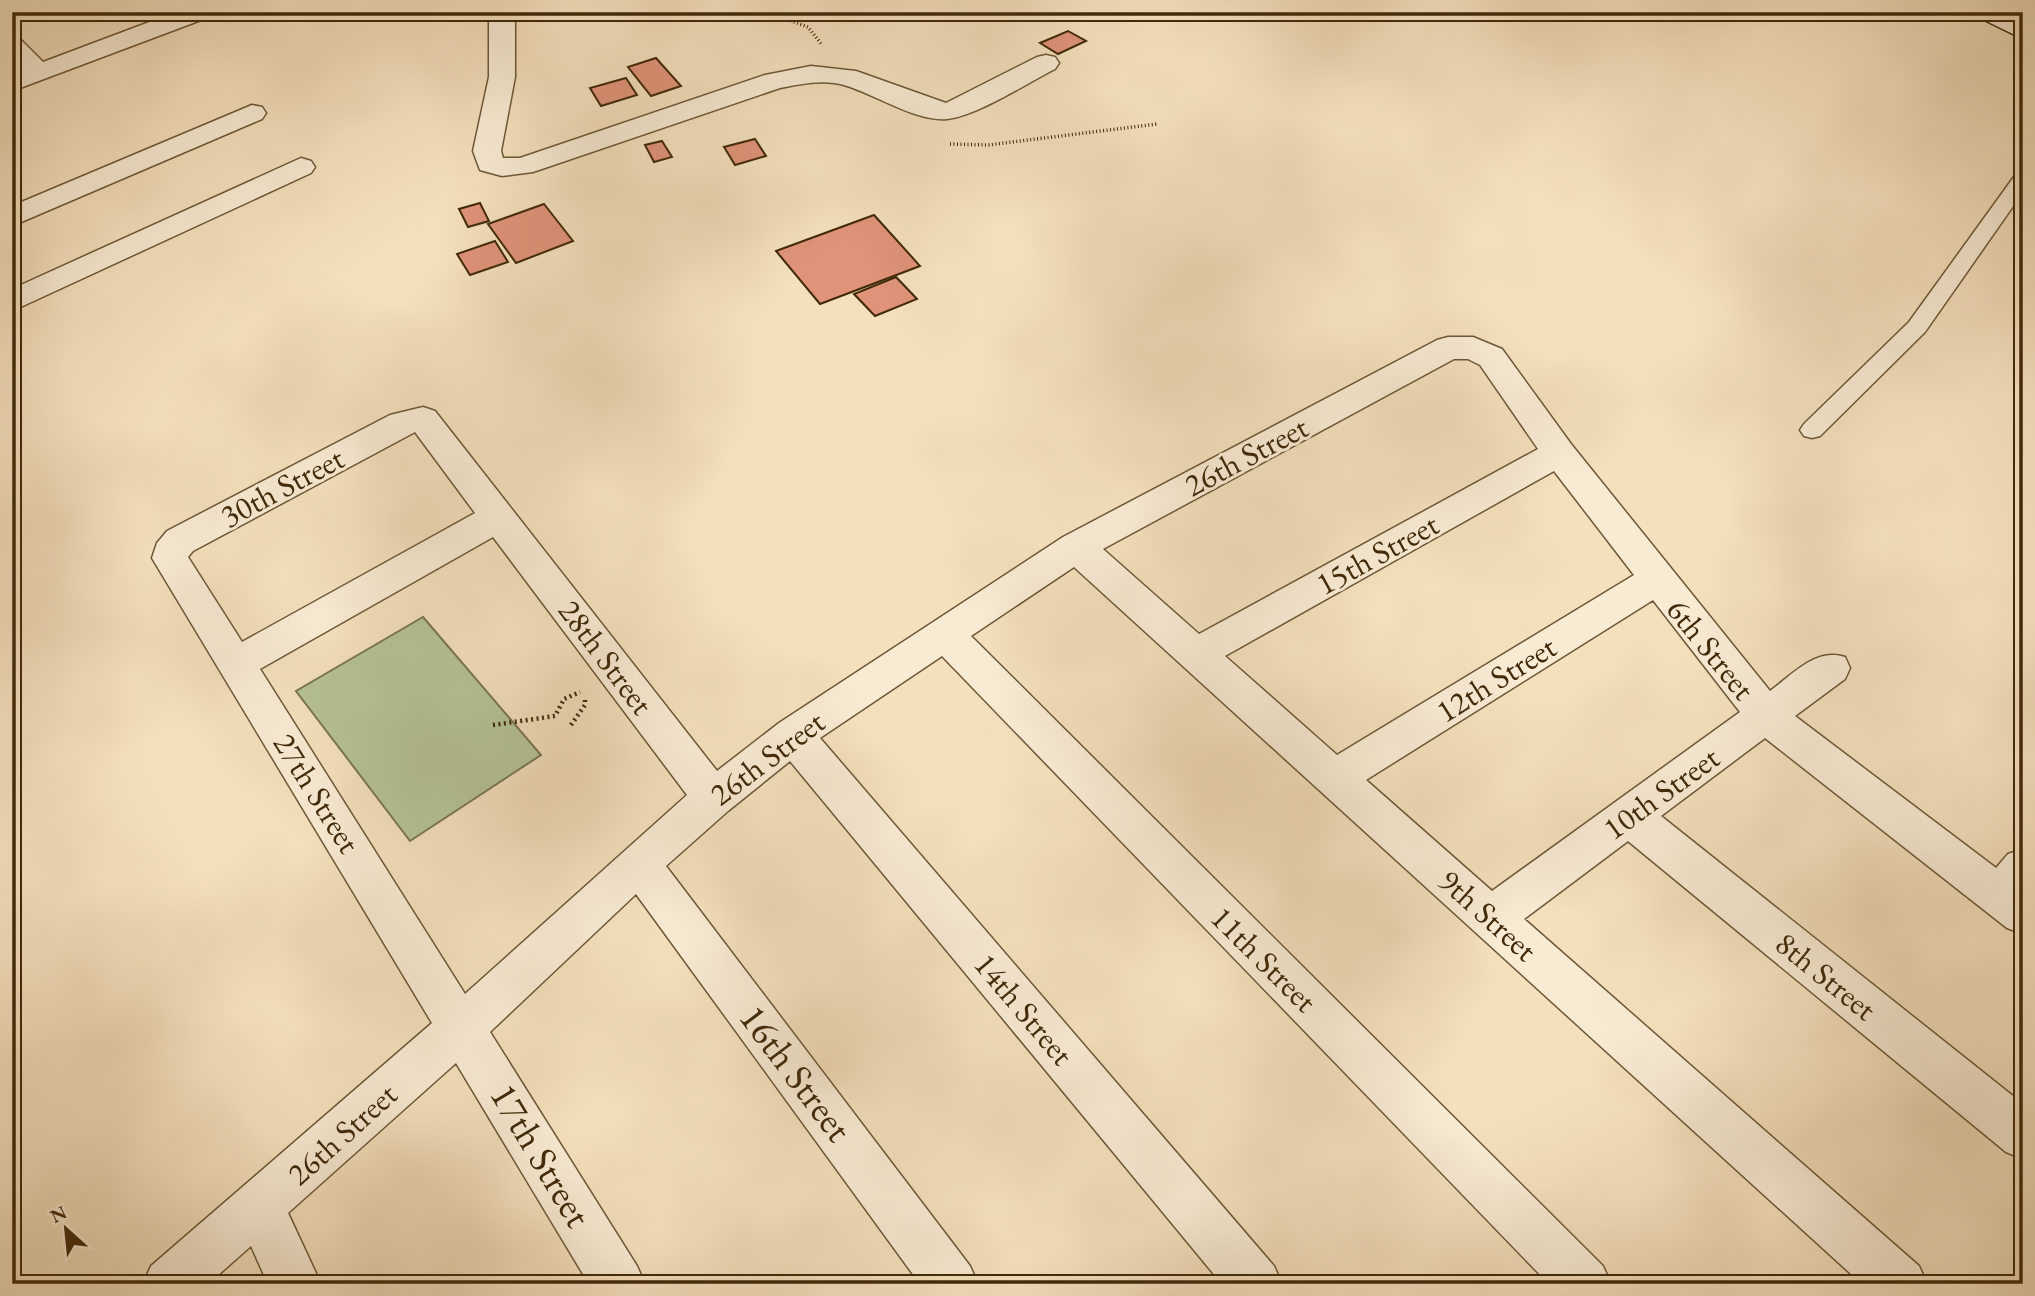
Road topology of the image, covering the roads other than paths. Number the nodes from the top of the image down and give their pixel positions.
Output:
1 (200, 12) edge
2 (502, 12) edge
3 (1987, 12) edge
4 (2023, 31) edge
5 (12, 45) edge
6 (1046, 63) dead end
7 (39, 73) junction
8 (12, 83) edge
9 (252, 113) dead end
10 (301, 167) dead end
11 (2023, 178) edge
12 (12, 217) edge
13 (12, 301) edge
14 (1463, 339) joint
15 (402, 424) joint
16 (1812, 430) dead end
17 (1559, 453) junction
18 (498, 517) junction
19 (1076, 547) junction
20 (170, 558) joint
21 (1656, 580) junction
22 (944, 634) junction
23 (1196, 654) junction
24 (236, 664) junction
25 (1831, 668) dead end
26 (1766, 716) junction
27 (793, 735) junction
28 (1335, 778) junction
29 (713, 798) junction
30 (1629, 816) junction
31 (639, 863) junction
32 (2015, 893) edge
33 (1491, 917) junction
34 (462, 1027) junction
35 (2023, 1135) edge
36 (259, 1208) junction
37 (169, 1284) edge
38 (295, 1284) edge
39 (619, 1284) edge
40 (952, 1284) edge
41 (1256, 1284) edge
42 (1586, 1284) edge
43 (1900, 1284) edge

1 - 7 street
2 - 6 street
3 - 4 street
5 - 7 street
7 - 8 street
9 - 12 street
10 - 13 street
11 - 16 lane
14 - 17 street, 6th Street
14 - 19 street, 26th Street
15 - 18 street, 28th Street
15 - 20 street, 30th Street
17 - 21 street, 6th Street
17 - 23 street, 15th Street
18 - 24 street
18 - 29 street, 28th Street
19 - 22 street, 26th Street
19 - 23 street, 9th Street
20 - 24 street, 27th Street
21 - 26 street, 6th Street
21 - 28 street, 12th Street
22 - 27 street, 26th Street
22 - 42 street, 11th Street
23 - 28 street, 9th Street
24 - 34 street, 27th Street
25 - 26 street, 10th Street
26 - 30 street, 10th Street
26 - 32 street, 6th Street
27 - 29 street, 26th Street
27 - 41 street, 14th Street
28 - 33 street, 9th Street
29 - 31 street, 26th Street
30 - 33 street, 10th Street
30 - 35 street, 8th Street
31 - 34 street, 26th Street
31 - 40 street, 16th Street
33 - 43 street, 9th Street
34 - 36 street, 26th Street
34 - 39 street, 17th Street
36 - 37 street, 26th Street
36 - 38 street

